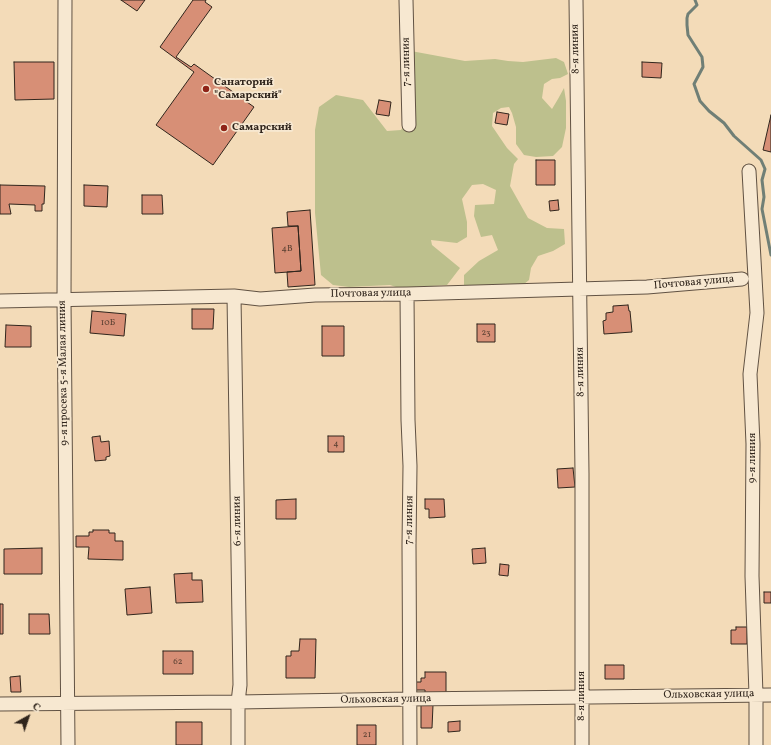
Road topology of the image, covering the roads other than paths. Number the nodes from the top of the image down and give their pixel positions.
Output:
1 (65, 0) edge
2 (406, 0) edge
3 (576, 0) edge
4 (409, 125) dead end
5 (749, 171) dead end
6 (742, 279) dead end
7 (580, 289) junction
8 (406, 294) junction
9 (234, 296) junction
10 (64, 300) junction
11 (0, 301) edge
12 (756, 695) junction
13 (771, 695) edge
14 (582, 698) junction
15 (409, 699) junction
16 (238, 702) junction
17 (0, 704) edge
18 (68, 704) junction
19 (68, 745) edge
20 (238, 745) edge
21 (410, 745) edge
22 (582, 745) edge
23 (756, 745) edge

1 - 10 street, 9-я просека 5-я Малая линия
2 - 4 street, 7-я линия
3 - 7 street, 8-я линия
5 - 12 street, 9-я линия
6 - 7 street, Почтовая улица
7 - 8 street, Почтовая улица
7 - 14 street, 8-я линия
8 - 9 street, Почтовая улица
8 - 15 street, 7-я линия
9 - 10 street, Почтовая улица
9 - 16 street, 6-я линия
10 - 11 street, Почтовая улица
10 - 18 street, 9-я просека 5-я Малая линия
12 - 13 street, Ольховская улица
12 - 14 street, Ольховская улица
12 - 23 street, 9-я линия
14 - 15 street, Ольховская улица
14 - 22 street, 8-я линия
15 - 16 street, Ольховская улица
15 - 21 street, 7-я линия
16 - 18 street, Ольховская улица
16 - 20 street, 6-я линия
17 - 18 street, Ольховская улица
18 - 19 street, 9-я просека 5-я Малая линия

